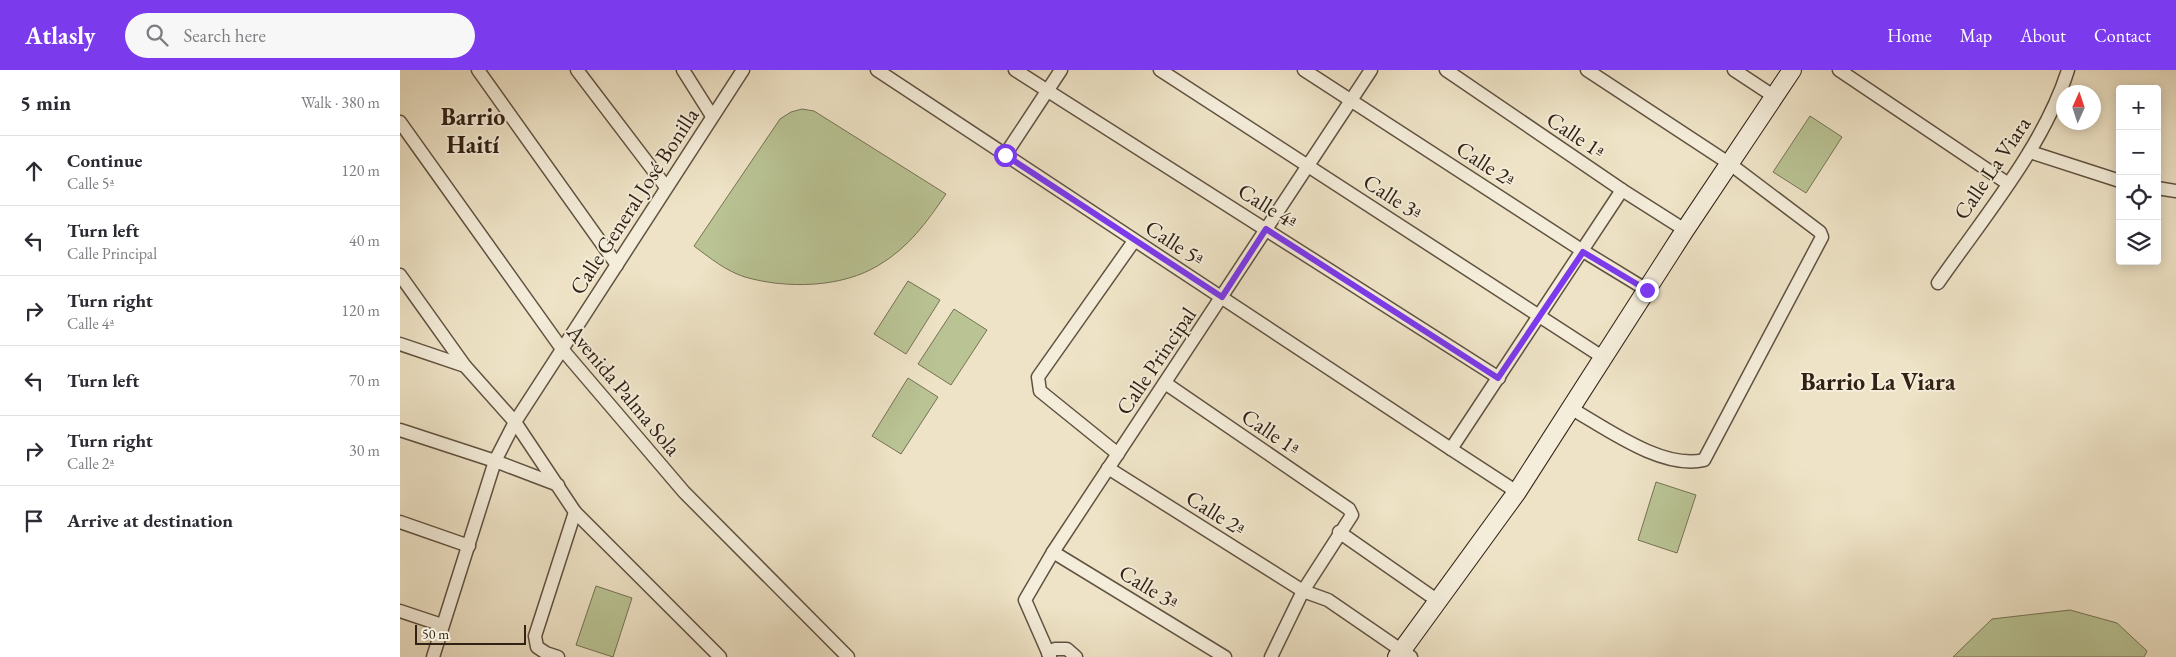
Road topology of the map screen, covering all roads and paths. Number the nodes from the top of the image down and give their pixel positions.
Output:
1 (478, 70) edge
2 (577, 70) edge
3 (683, 70) edge
4 (743, 70) edge
5 (877, 70) edge
6 (1014, 70) edge
7 (1061, 70) edge
8 (1160, 70) edge
9 (1304, 70) edge
10 (1372, 70) edge
11 (1446, 70) edge
12 (1586, 70) edge
13 (1734, 70) edge
14 (1792, 70) edge
15 (1840, 70) edge
16 (2068, 70) edge
17 (1048, 91) junction
18 (1775, 97) junction
19 (1351, 101) junction
20 (712, 116) junction
21 (400, 122) edge
22 (2030, 152) junction
23 (1005, 155) junction
24 (1730, 164) junction
25 (1308, 166) junction
26 (2116, 180) edge
27 (2007, 183) junction
28 (666, 187) junction
29 (2161, 189) edge
30 (1622, 190) junction
31 (2176, 191) edge
32 (1266, 229) junction
33 (1685, 230) junction
34 (1134, 241) junction
35 (1583, 252) junction
36 (616, 264) junction
37 (400, 275) edge
38 (1938, 283) dead end
39 (1647, 290) junction
40 (1222, 297) junction
41 (1539, 316) junction
42 (400, 344) edge
43 (562, 349) junction
44 (1604, 358) junction
45 (465, 366) junction
46 (1498, 378) junction
47 (1165, 383) junction
48 (1572, 409) junction
49 (515, 422) junction
50 (400, 430) edge
51 (1451, 449) junction
52 (1118, 454) junction
53 (495, 461) junction
54 (1108, 468) junction
55 (558, 485) junction
56 (1517, 492) junction
57 (575, 512) junction
58 (400, 522) edge
59 (1339, 532) junction
60 (469, 546) junction
61 (1053, 552) junction
62 (1303, 591) junction
63 (1438, 601) junction
64 (400, 611) edge
65 (442, 625) junction
66 (1049, 655) edge
67 (1403, 655) edge
68 (434, 657) edge
69 (558, 657) edge
70 (720, 657) edge
71 (848, 657) edge
72 (1076, 657) edge
73 (1225, 657) edge
74 (1271, 657) edge

1 - 36 street
2 - 28 street
3 - 20 street
4 - 20 street, Calle General José Bonilla
5 - 23 street, Calle 5ª
6 - 17 street, Calle 4ª
7 - 17 street
8 - 25 street, Calle 3ª
9 - 19 street, Calle 2ª
10 - 19 street, Calle Principal
11 - 30 street, Calle 1ª
12 - 24 street
13 - 18 street
14 - 18 street
15 - 27 street
16 - 22 street, Calle La Viara
17 - 23 street
17 - 32 street, Calle 4ª
18 - 24 street
19 - 25 street, Calle Principal
19 - 35 street, Calle 2ª
20 - 28 street, Calle General José Bonilla
21 - 43 street, Avenida Palma Sola
22 - 26 street
22 - 27 street, Calle La Viara
23 - 34 street, Calle 5ª
24 - 33 street
24 - 48 street
25 - 32 street, Calle Principal
25 - 41 street, Calle 3ª
27 - 38 street, Calle La Viara
28 - 36 street, Calle General José Bonilla
29 - 31 street
30 - 33 street, Calle 1ª
30 - 35 street
32 - 40 street, Calle Principal
32 - 46 street, Calle 4ª
33 - 39 street
34 - 40 street, Calle 5ª
34 - 52 street
35 - 39 street, Calle 2ª
35 - 41 street
36 - 43 street, Calle General José Bonilla
37 - 45 street
39 - 44 street
40 - 47 street, Calle Principal
40 - 51 street, Calle 5ª
41 - 44 street, Calle 3ª
41 - 46 street
42 - 45 street
43 - 49 street, Calle General José Bonilla
43 - 71 street, Avenida Palma Sola
44 - 48 street
45 - 49 street
46 - 51 street
47 - 52 street, Calle Principal
47 - 59 street, Calle 1ª
48 - 56 street
49 - 53 street, Calle General José Bonilla
49 - 55 street
50 - 53 street
51 - 56 street, Calle 5ª
52 - 54 street, Calle Principal
53 - 55 street
53 - 60 street, Calle General José Bonilla
54 - 61 street, Calle Principal
54 - 62 street, Calle 2ª
55 - 57 street
56 - 63 street
57 - 69 street
57 - 70 street
58 - 60 street
59 - 62 street
59 - 63 street
60 - 65 street, Calle General José Bonilla
61 - 66 street, Calle Principal
61 - 73 street, Calle 3ª
62 - 67 street, Calle 2ª
62 - 74 street
63 - 67 street
64 - 65 street
65 - 68 street, Calle General José Bonilla
66 - 72 street

